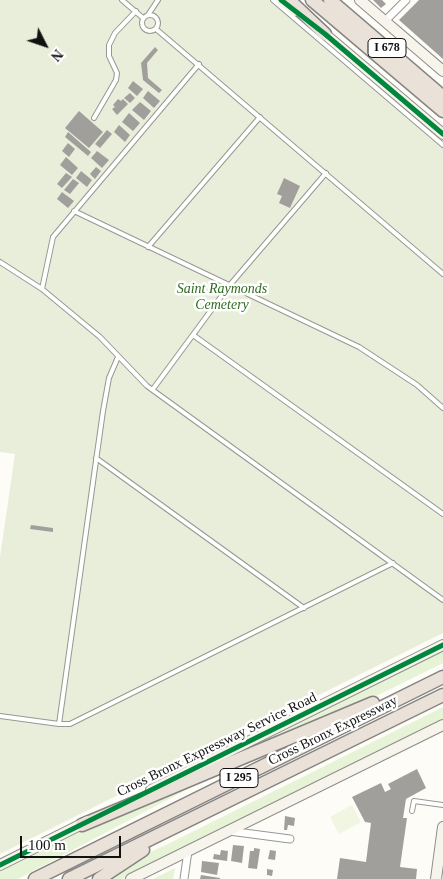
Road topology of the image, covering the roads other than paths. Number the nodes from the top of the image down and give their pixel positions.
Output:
1 (122, 0) edge
2 (158, 0) edge
3 (273, 0) edge
4 (281, 0) edge
5 (289, 0) edge
6 (312, 0) edge
7 (330, 0) edge
8 (360, 0) edge
9 (406, 0) edge
10 (136, 11) junction
11 (148, 15) junction
12 (143, 18) junction
13 (385, 21) junction
14 (156, 28) junction
15 (325, 34) junction
16 (199, 64) junction
17 (443, 71) edge
18 (443, 97) edge
19 (443, 111) edge
20 (260, 117) junction
21 (94, 118) dead end
22 (443, 134) edge
23 (443, 145) edge
24 (326, 173) junction
25 (74, 212) junction
26 (148, 247) junction
27 (0, 262) edge
28 (443, 274) edge
29 (229, 286) junction
30 (42, 289) junction
31 (193, 335) junction
32 (118, 357) junction
33 (153, 389) junction
34 (443, 408) edge
35 (96, 458) junction
36 (443, 514) edge
37 (393, 563) junction
38 (443, 600) edge
39 (304, 608) junction
40 (443, 645) edge
41 (443, 676) edge
42 (443, 695) edge
43 (0, 716) edge
44 (59, 724) junction
45 (443, 725) edge
46 (223, 804) junction
47 (443, 805) edge
48 (412, 811) dead end
49 (82, 825) junction
50 (443, 827) edge
51 (229, 831) junction
52 (290, 839) dead end
53 (188, 851) junction
54 (441, 861) edge
55 (0, 865) edge
56 (35, 879) edge
57 (69, 879) edge
58 (99, 879) edge
59 (131, 879) edge
60 (184, 879) edge
61 (436, 879) edge

1 - 10 lane
2 - 11 lane
3 - 23 lane
4 - 15 street
5 - 15 highway
6 - 19 highway, I 678
7 - 18 highway, I 678
8 - 13 street
9 - 13 street
10 - 12 lane
10 - 21 lane
11 - 12 lane
11 - 14 lane
12 - 14 lane
13 - 17 street
14 - 16 lane
15 - 22 street
16 - 20 lane
16 - 25 lane
20 - 24 lane
20 - 26 lane
24 - 28 lane
24 - 29 lane
25 - 26 lane
25 - 30 lane
26 - 29 lane
27 - 30 lane
29 - 31 lane
29 - 34 lane
30 - 32 lane
31 - 33 lane
31 - 36 lane
32 - 33 lane
32 - 35 lane
33 - 37 lane
35 - 39 lane
35 - 44 lane
37 - 38 lane
37 - 39 lane
39 - 44 lane
40 - 49 street, Cross Bronx Expressway Service Road
41 - 49 highway
41 - 56 highway, Cross Bronx Expressway / I 295
42 - 46 highway, Cross Bronx Expressway / I 295
43 - 44 lane
45 - 51 street
46 - 57 highway, Cross Bronx Expressway / I 295
46 - 58 highway
47 - 48 lane
49 - 55 street, Cross Bronx Expressway Service Road
50 - 54 street
51 - 52 street
51 - 53 street
53 - 59 street
53 - 60 street
54 - 61 street

